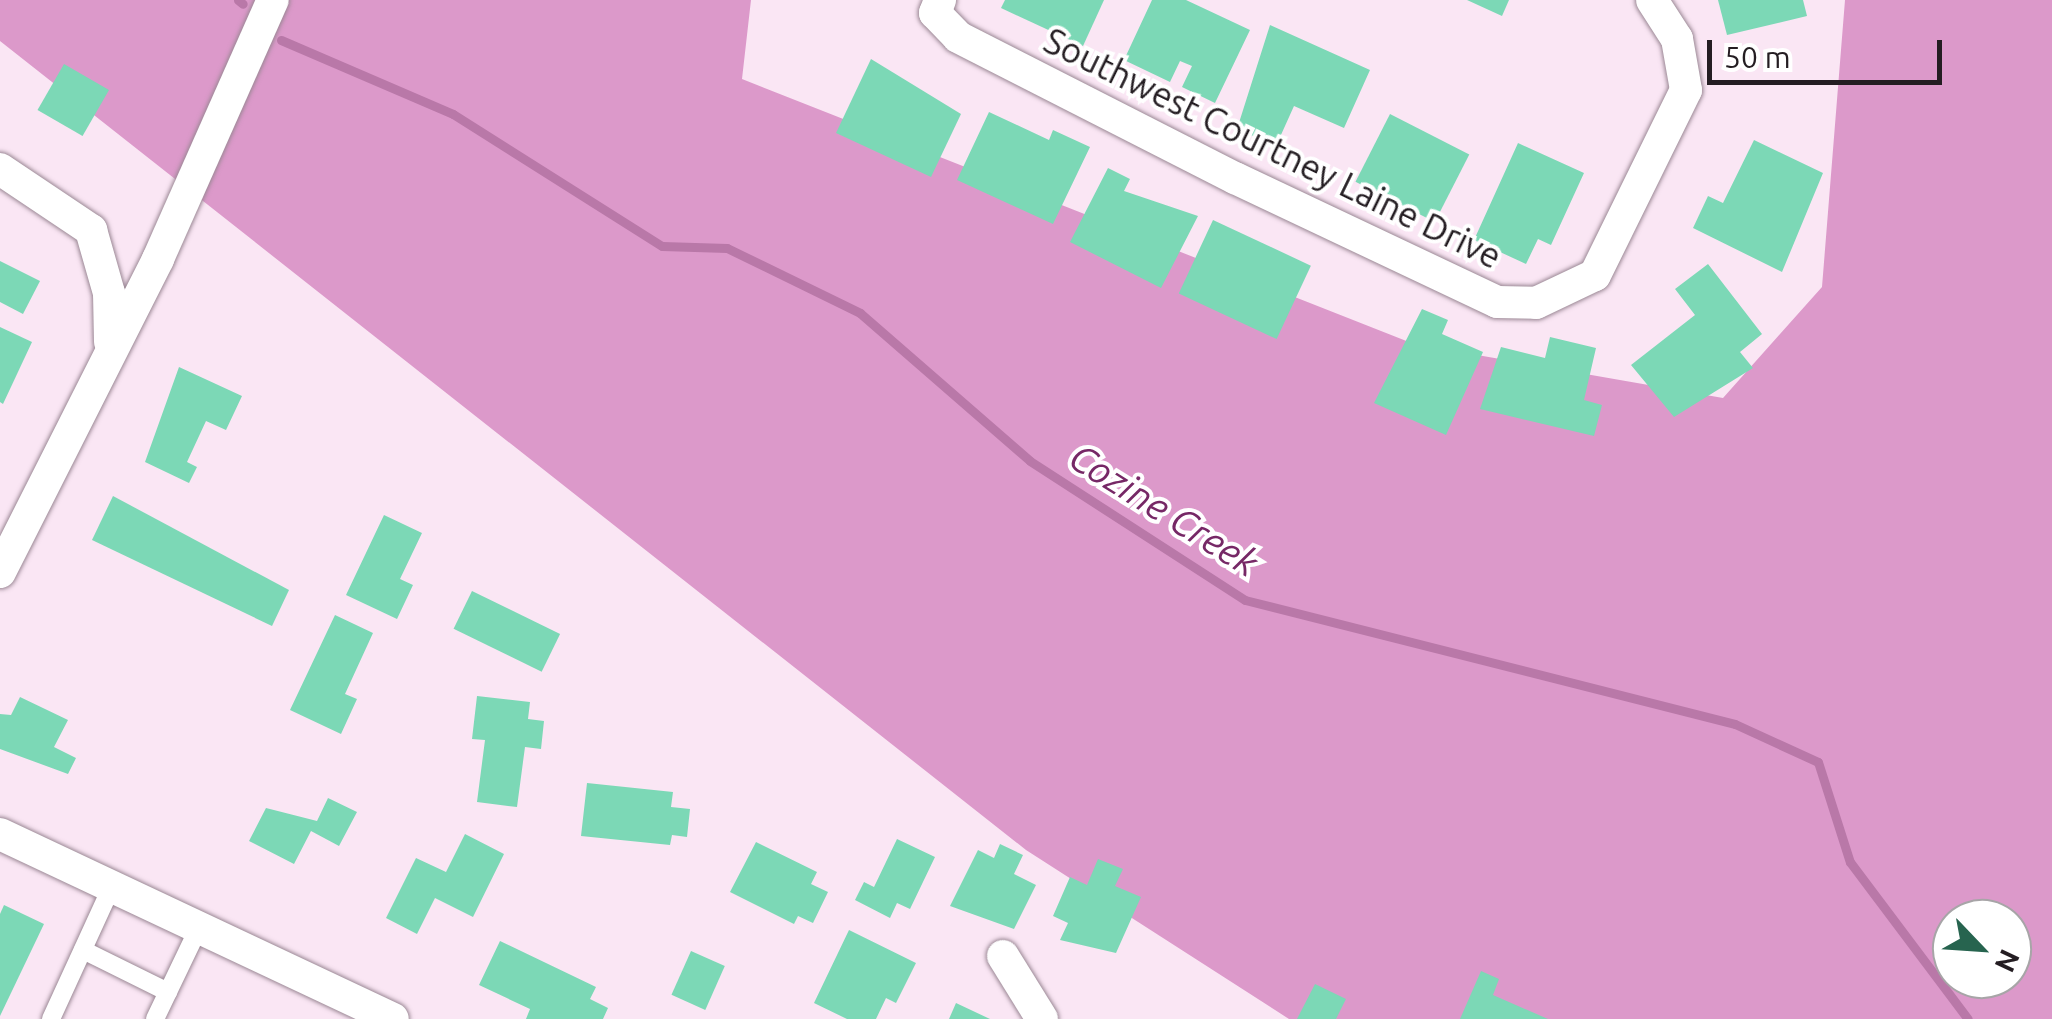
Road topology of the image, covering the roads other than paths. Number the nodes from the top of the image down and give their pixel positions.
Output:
1 (273, 0) edge
2 (940, 0) edge
3 (1652, 0) edge
4 (0, 169) edge
5 (110, 342) junction
6 (0, 572) edge
7 (0, 834) edge
8 (112, 886) junction
9 (199, 928) junction
10 (83, 950) junction
11 (1003, 956) dead end
12 (168, 992) junction
13 (51, 1019) edge
14 (155, 1019) edge
15 (393, 1019) edge
16 (1042, 1019) edge

1 - 5 street
2 - 3 street, Southwest Courtney Laine Drive
4 - 5 street
5 - 6 street
7 - 8 street
8 - 9 street
8 - 10 lane
9 - 12 lane
9 - 15 street
10 - 12 lane
10 - 13 lane
11 - 16 street
12 - 14 lane

